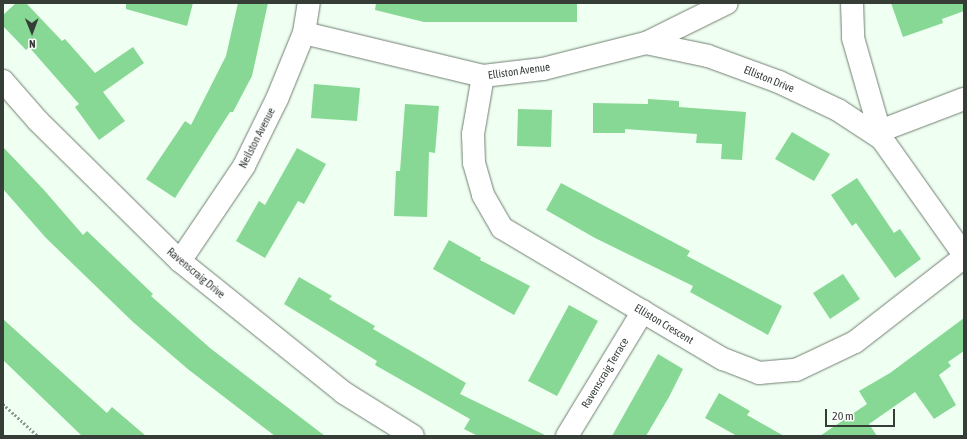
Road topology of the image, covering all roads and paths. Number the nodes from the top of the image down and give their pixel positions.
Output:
1 (309, 3) edge
2 (727, 3) edge
3 (852, 3) edge
4 (304, 33) junction
5 (646, 43) junction
6 (482, 76) junction
7 (3, 81) edge
8 (964, 99) edge
9 (881, 135) junction
10 (964, 256) edge
11 (180, 261) junction
12 (643, 311) junction
13 (3, 404) edge
14 (38, 436) edge
15 (413, 436) edge
16 (567, 436) edge

1 - 4 street, Neilston Avenue
2 - 5 street, Elliston Avenue
3 - 9 street, Elliston Drive
4 - 6 street, Elliston Avenue
4 - 11 street, Neilston Avenue
5 - 6 street, Elliston Avenue
5 - 9 street, Elliston Drive
6 - 12 street, Elliston Crescent
7 - 11 street, Ravenscraig Drive
8 - 9 street
9 - 10 street, Elliston Drive
10 - 12 street, Elliston Crescent
11 - 15 street, Ravenscraig Drive
12 - 16 street, Ravenscraig Terrace
13 - 14 path

